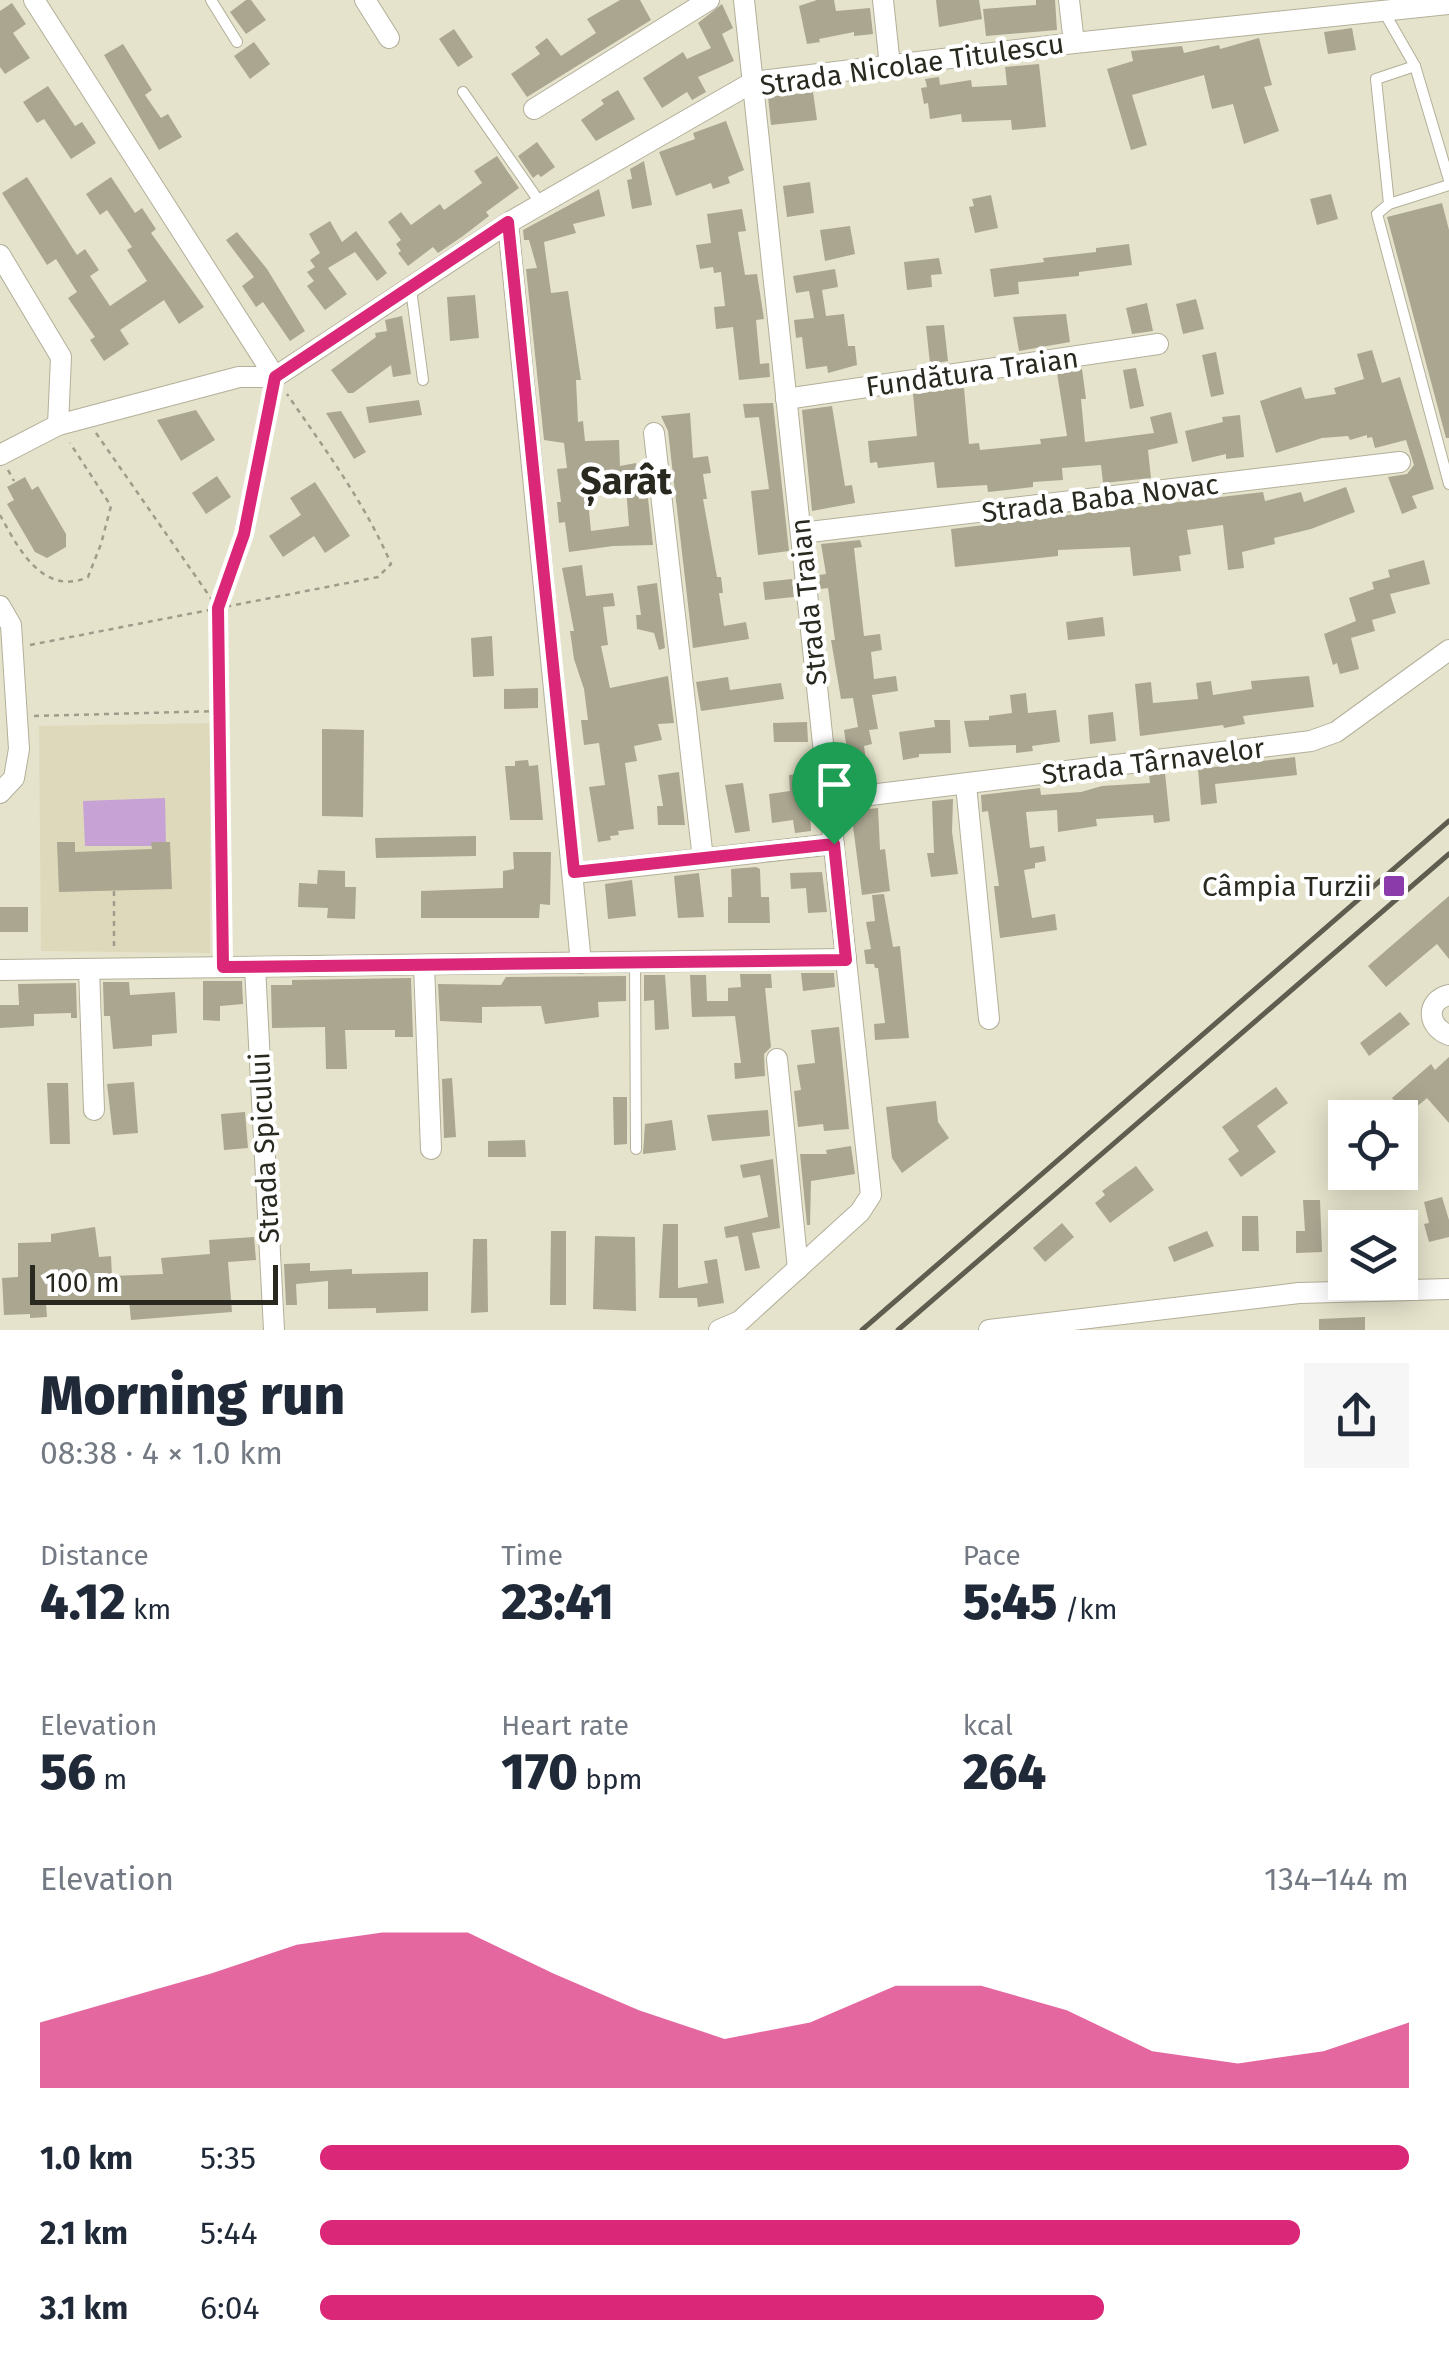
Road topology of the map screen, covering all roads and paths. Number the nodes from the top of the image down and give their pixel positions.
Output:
1 (34, 0) edge
2 (210, 0) edge
3 (365, 0) edge
4 (709, 0) edge
5 (744, 0) edge
6 (883, 0) edge
7 (1069, 0) edge
8 (1434, 3) edge
9 (1383, 11) junction
10 (389, 38) dead end
11 (238, 42) dead end
12 (1074, 42) junction
13 (890, 66) junction
14 (1414, 66) junction
15 (753, 82) junction
16 (463, 92) dead end
17 (534, 110) dead end
18 (1449, 182) edge
19 (541, 204) junction
20 (1389, 204) junction
21 (508, 222) junction
22 (0, 254) edge
23 (411, 288) junction
24 (1158, 344) dead end
25 (275, 377) junction
26 (423, 380) dead end
27 (786, 399) junction
28 (86, 419) junction
29 (58, 426) junction
30 (654, 434) dead end
31 (0, 456) edge
32 (1400, 462) dead end
33 (1449, 484) edge
34 (0, 515) edge
35 (801, 533) junction
36 (0, 606) edge
37 (218, 608) junction
38 (5, 646) edge
39 (1449, 650) edge
40 (220, 711) junction
41 (18, 716) junction
42 (966, 785) junction
43 (0, 793) edge
44 (829, 800) junction
45 (834, 844) junction
46 (703, 859) junction
47 (574, 872) junction
48 (114, 890) dead end
49 (846, 960) junction
50 (635, 962) junction
51 (581, 963) junction
52 (424, 965) junction
53 (114, 966) junction
54 (223, 967) junction
55 (255, 967) junction
56 (89, 969) junction
57 (0, 970) edge
58 (1449, 995) edge
59 (990, 1020) dead end
60 (1449, 1035) edge
61 (777, 1059) dead end
62 (94, 1110) dead end
63 (431, 1149) dead end
64 (636, 1149) dead end
65 (798, 1269) junction
66 (1449, 1289) edge
67 (274, 1330) edge
68 (719, 1330) edge
69 (989, 1330) edge

1 - 25 street
2 - 11 lane
3 - 10 street
4 - 17 street
5 - 15 street, Strada Traian
6 - 13 street
7 - 12 street
8 - 9 street, Strada Nicolae Titulescu
9 - 12 street, Strada Nicolae Titulescu
9 - 14 lane
12 - 13 street, Strada Nicolae Titulescu
13 - 15 street, Strada Nicolae Titulescu
14 - 18 lane
14 - 20 lane
15 - 19 street, Strada Nicolae Titulescu
15 - 27 street, Strada Traian
16 - 19 lane
18 - 20 lane
19 - 21 street, Strada Nicolae Titulescu
20 - 33 lane
21 - 23 street, Strada Nicolae Titulescu
21 - 47 street
22 - 29 street
23 - 25 street, Strada Nicolae Titulescu
23 - 26 lane
24 - 27 street, Fundătura Traian
25 - 28 street, Strada Nicolae Titulescu
25 - 37 path
25 - 37 path
27 - 35 street, Strada Traian
28 - 29 street, Strada Nicolae Titulescu
28 - 37 path
29 - 31 street, Strada Nicolae Titulescu
29 - 34 path
30 - 46 street
32 - 35 street, Strada Baba Novac
35 - 44 street, Strada Traian
36 - 38 street
37 - 38 path
37 - 40 path
38 - 41 street
39 - 42 street, Strada Târnavelor
40 - 41 path
40 - 54 path
41 - 43 street
42 - 44 street, Strada Târnavelor
42 - 59 street
44 - 45 street, Strada Traian
45 - 46 street
45 - 49 street, Strada Traian
46 - 47 street
47 - 51 street
48 - 53 path
49 - 50 street
49 - 65 street, Strada Traian
50 - 51 street
50 - 64 lane
51 - 52 street
52 - 55 street
52 - 63 street
53 - 54 street
53 - 56 street
54 - 55 street
55 - 67 street, Strada Spicului
56 - 57 street
56 - 62 street
58 - 60 street
61 - 65 street
65 - 68 street
66 - 69 street

